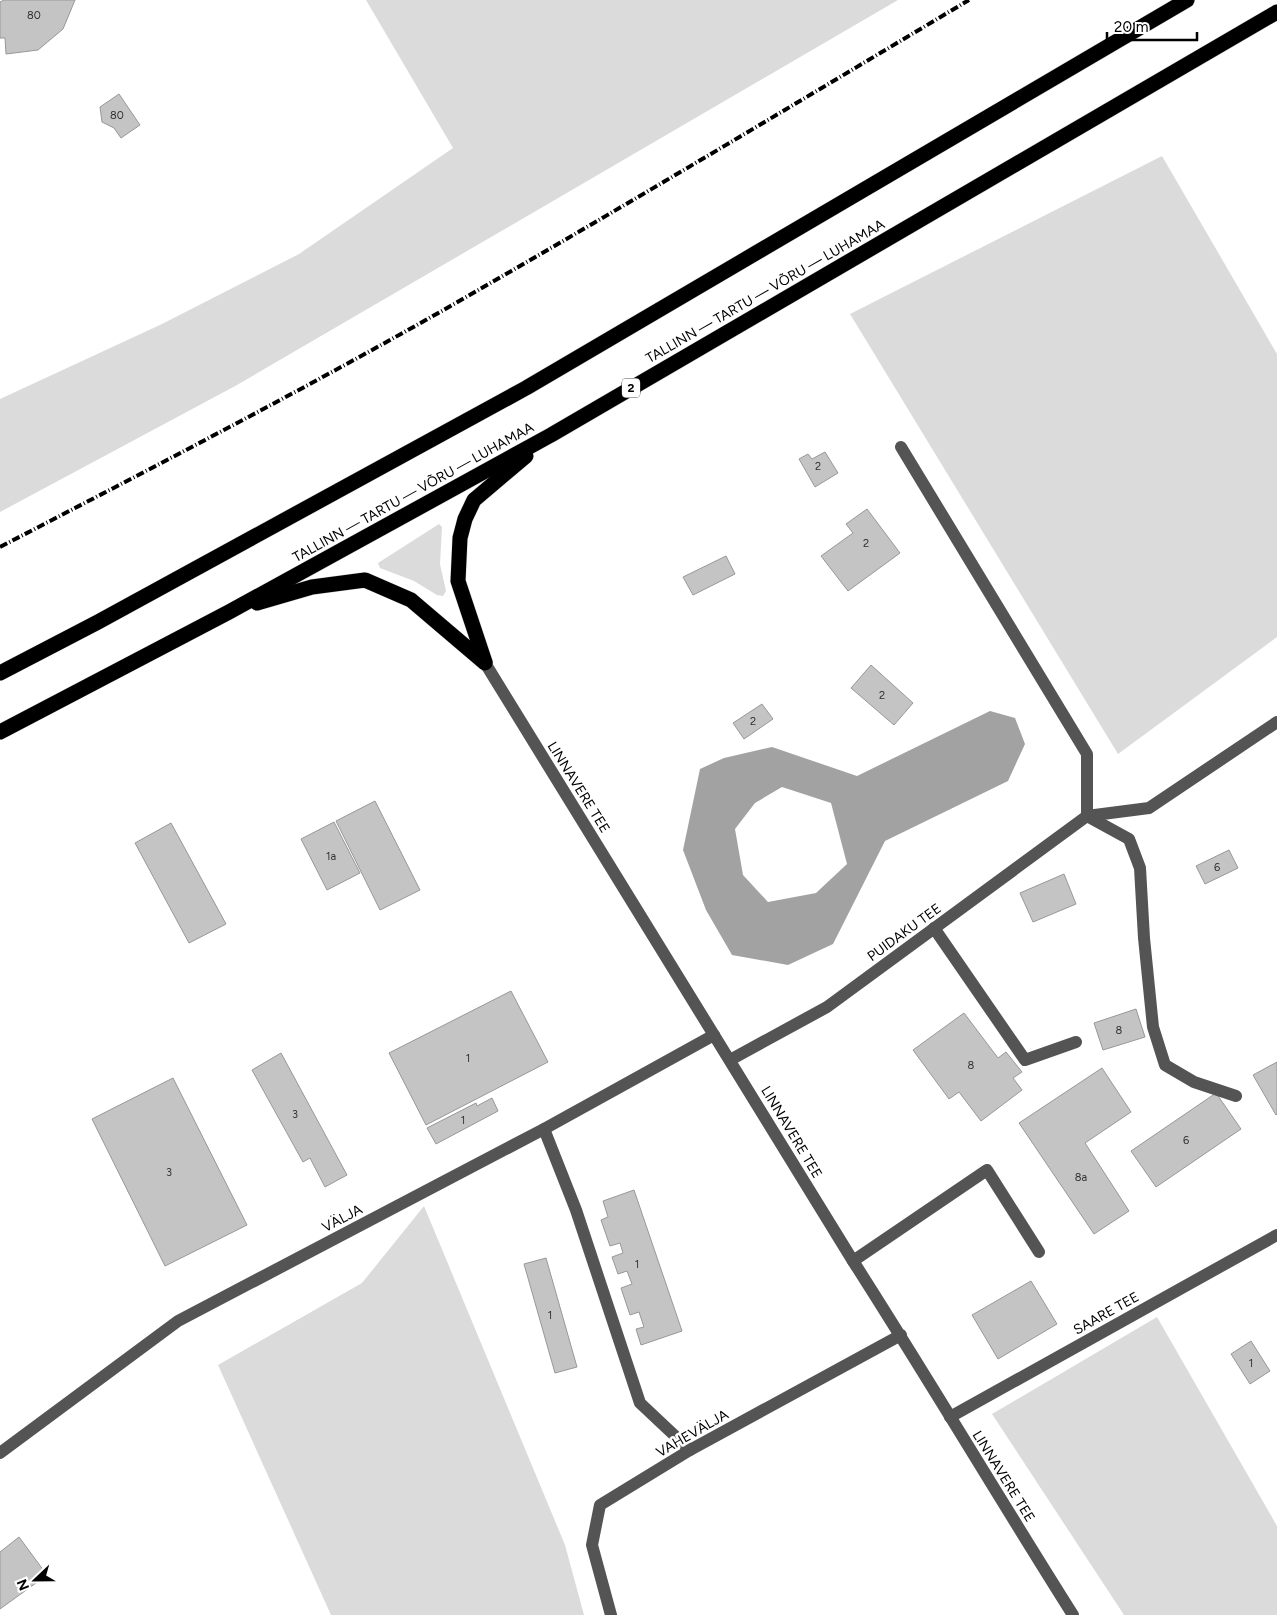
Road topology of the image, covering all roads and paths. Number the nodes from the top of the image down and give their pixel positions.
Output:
1 (1187, 0) edge
2 (1277, 12) edge
3 (551, 435) junction
4 (902, 447) dead end
5 (229, 612) junction
6 (485, 663) junction
7 (0, 673) edge
8 (1277, 722) edge
9 (0, 732) edge
10 (1087, 816) junction
11 (934, 928) junction
12 (714, 1035) junction
13 (1076, 1042) dead end
14 (730, 1060) junction
15 (1236, 1096) dead end
16 (544, 1129) junction
17 (1277, 1235) edge
18 (1039, 1252) dead end
19 (853, 1261) junction
20 (901, 1335) junction
21 (950, 1417) junction
22 (690, 1450) junction
23 (0, 1453) edge
24 (611, 1615) edge
25 (1074, 1615) edge

1 - 7 highway
2 - 3 highway, TALLINN — TARTU — VÕRU — LUHAMAA / 2
3 - 5 highway, TALLINN — TARTU — VÕRU — LUHAMAA / 2
3 - 6 highway
4 - 10 street
5 - 6 highway
5 - 9 highway, TALLINN — TARTU — VÕRU — LUHAMAA / 2
6 - 12 street, LINNAVERE TEE
8 - 10 street
10 - 11 street, PUIDAKU TEE
10 - 15 street
11 - 13 street
11 - 14 street, PUIDAKU TEE
12 - 14 street, LINNAVERE TEE
12 - 16 street, VÄLJA
14 - 19 street, LINNAVERE TEE
16 - 22 street
16 - 23 street, VÄLJA
17 - 21 street, SAARE TEE
18 - 19 street
19 - 20 street, LINNAVERE TEE
20 - 21 street, LINNAVERE TEE
20 - 22 street, VAHEVÄLJA
21 - 25 street, LINNAVERE TEE
22 - 24 street, VAHEVÄLJA

